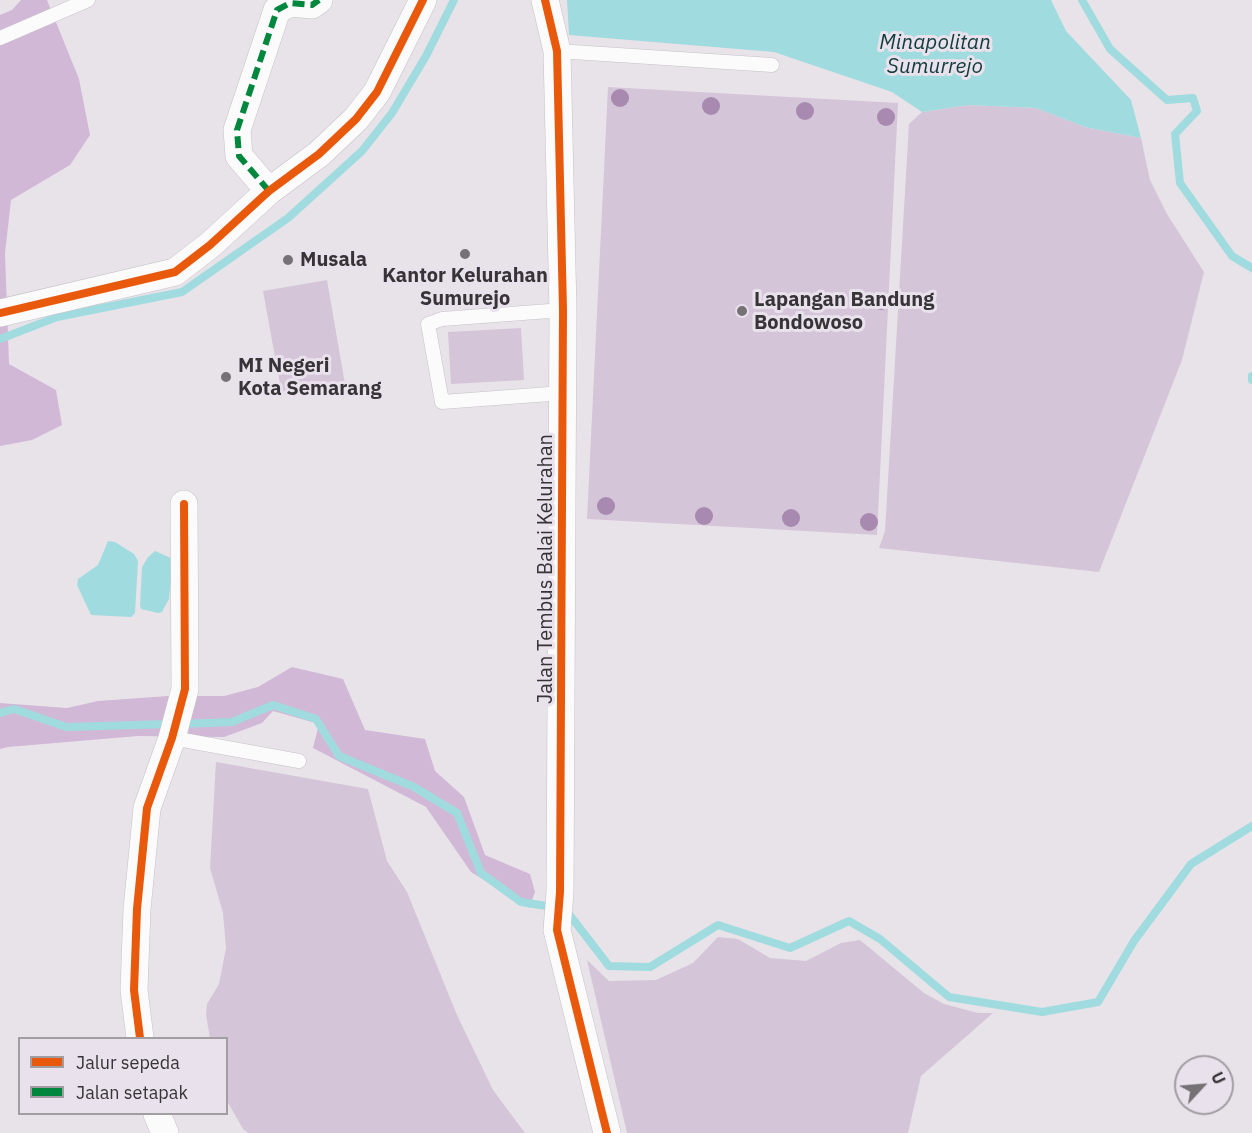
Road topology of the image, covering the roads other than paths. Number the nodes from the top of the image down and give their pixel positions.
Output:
1 (88, 0) edge
2 (319, 0) edge
3 (423, 0) edge
4 (545, 0) edge
5 (0, 38) edge
6 (558, 51) junction
7 (772, 65) dead end
8 (269, 191) junction
9 (563, 310) junction
10 (0, 313) edge
11 (563, 393) junction
12 (184, 504) dead end
13 (172, 738) junction
14 (299, 761) dead end
15 (140, 1037) edge
16 (158, 1115) edge
17 (165, 1133) edge
18 (607, 1133) edge

1 - 5 lane
2 - 8 street
3 - 8 street
4 - 6 street, Jalan Tembus Balai Kelurahan
6 - 7 lane
6 - 9 street, Jalan Tembus Balai Kelurahan
8 - 10 street
9 - 11 street, Jalan Tembus Balai Kelurahan
9 - 11 lane
11 - 18 street, Jalan Tembus Balai Kelurahan
12 - 13 street
13 - 14 lane
13 - 15 street
16 - 17 street

